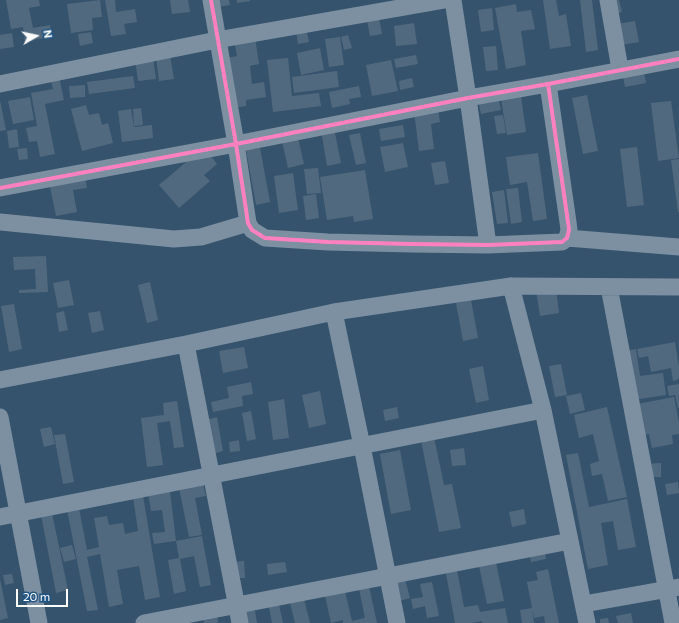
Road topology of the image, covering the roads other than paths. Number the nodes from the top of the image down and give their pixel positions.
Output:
1 (211, 0) edge
2 (445, 0) edge
3 (453, 0) edge
4 (608, 0) edge
5 (217, 40) junction
6 (679, 59) edge
7 (620, 69) junction
8 (0, 84) edge
9 (548, 84) junction
10 (468, 98) junction
11 (236, 144) junction
12 (0, 188) edge
13 (0, 222) edge
14 (248, 222) junction
15 (567, 238) junction
16 (488, 245) junction
17 (679, 247) edge
18 (511, 286) junction
19 (609, 287) junction
20 (679, 287) edge
21 (334, 312) junction
22 (186, 344) junction
23 (0, 380) edge
24 (543, 410) junction
25 (0, 417) edge
26 (362, 446) junction
27 (212, 474) junction
28 (19, 513) junction
29 (0, 517) edge
30 (570, 541) junction
31 (388, 575) junction
32 (672, 588) edge
33 (584, 604) junction
34 (236, 605) junction
35 (40, 623) edge
36 (144, 623) edge
37 (240, 623) edge
38 (397, 623) edge
39 (587, 623) edge
40 (673, 623) edge

1 - 5 street
2 - 5 street
3 - 10 street
4 - 7 street
5 - 8 street
5 - 11 street
6 - 7 street
7 - 9 street
9 - 10 street
9 - 15 street
10 - 11 street
10 - 16 street
11 - 12 street
11 - 14 street
13 - 14 street
14 - 16 street
15 - 16 street
15 - 17 street
18 - 19 street
18 - 21 street
18 - 24 street
19 - 20 street
19 - 32 street
21 - 22 street
21 - 26 street
22 - 23 street
22 - 27 street
24 - 26 street
24 - 30 street
25 - 28 street
26 - 27 street
26 - 31 street
27 - 28 street
27 - 34 street
28 - 29 street
28 - 35 street
30 - 31 street
30 - 33 street
31 - 34 street
31 - 38 street
32 - 33 street
32 - 40 street
33 - 39 street
34 - 36 street
34 - 37 street

